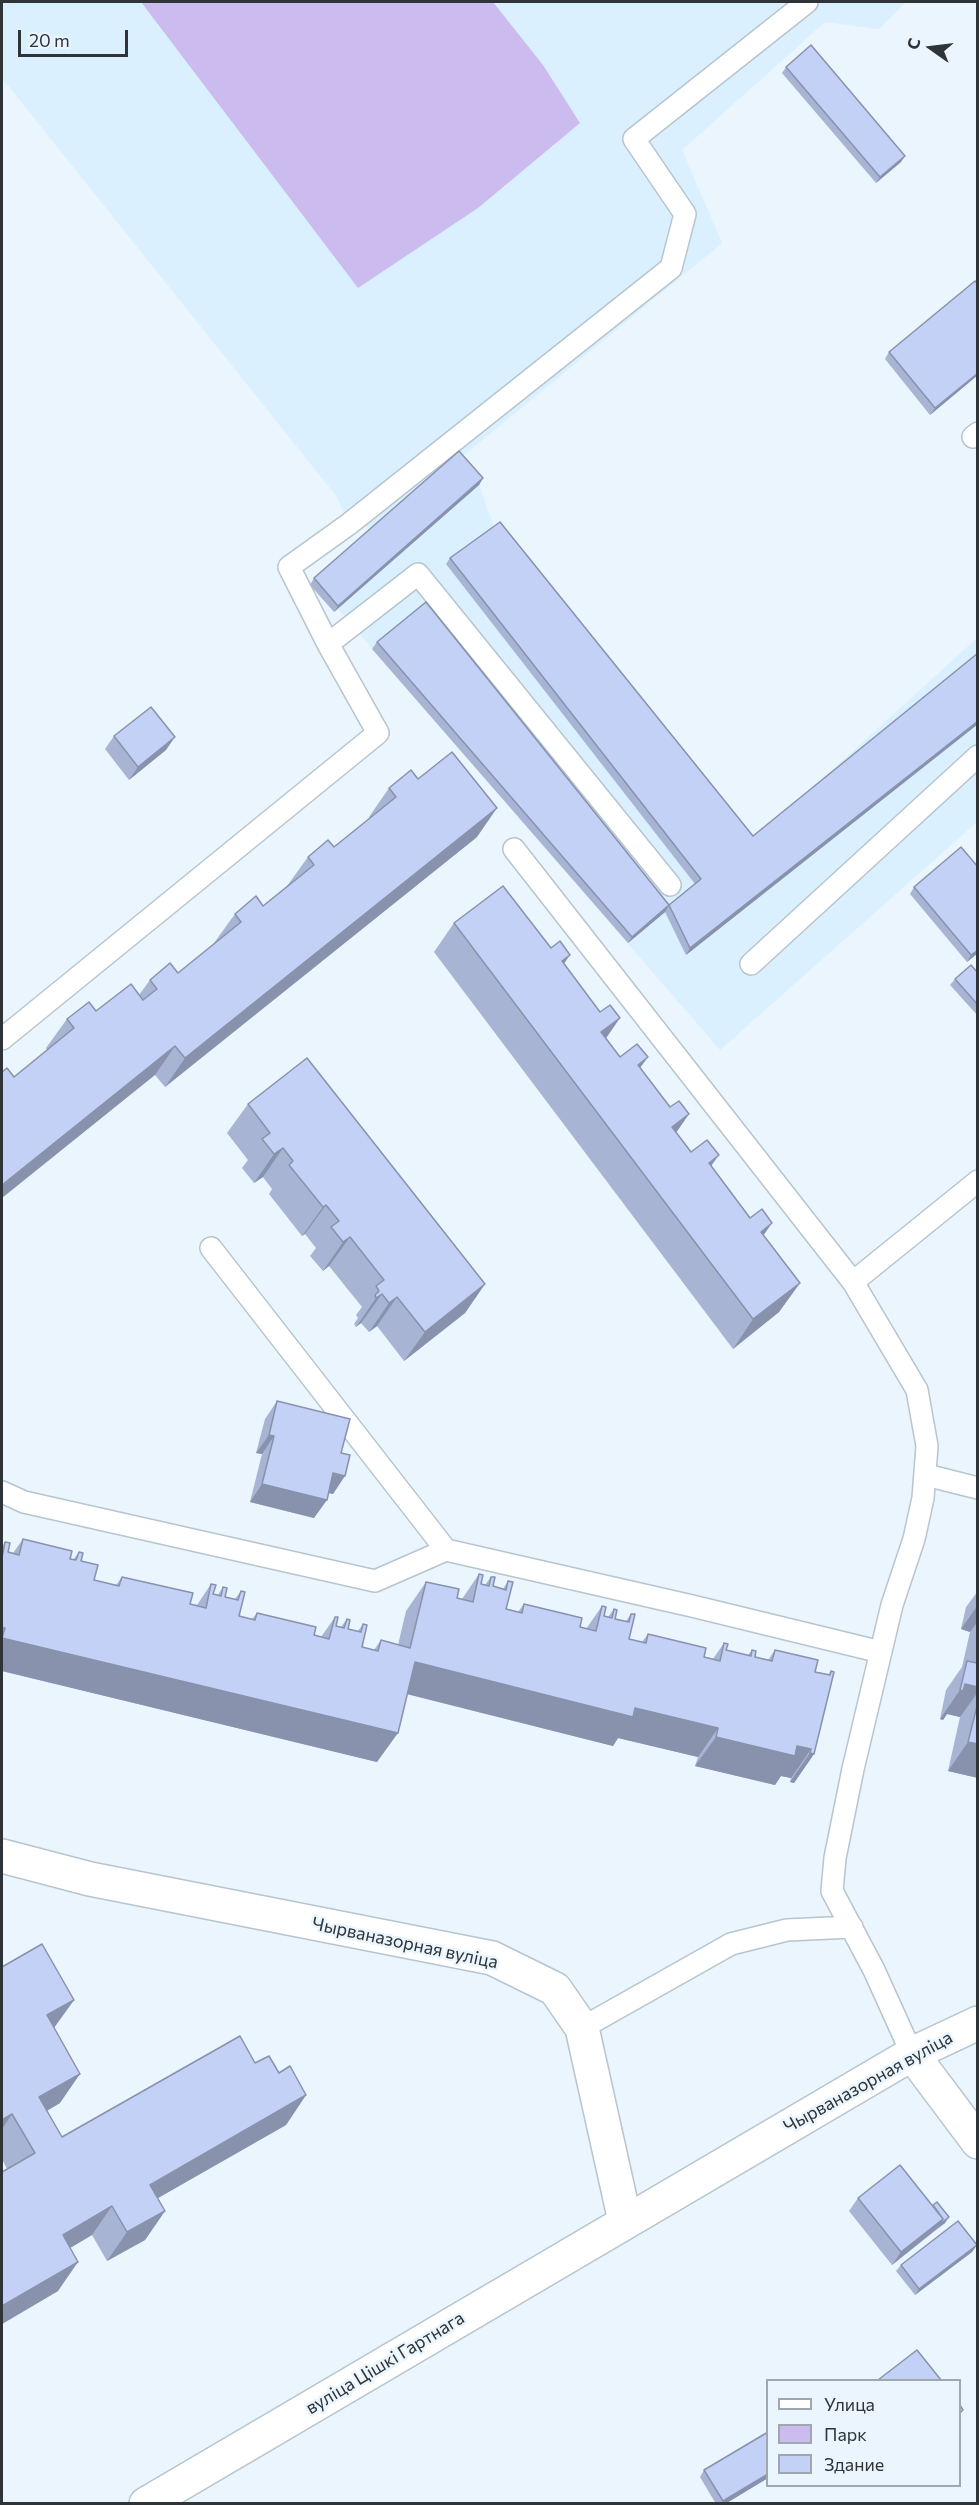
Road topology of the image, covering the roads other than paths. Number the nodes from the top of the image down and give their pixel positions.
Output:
1 (807, 2) edge
2 (328, 644) junction
3 (978, 756) edge
4 (514, 849) dead end
5 (670, 885) dead end
6 (751, 964) dead end
7 (2, 1039) edge
8 (978, 1181) edge
9 (211, 1248) dead end
10 (854, 1282) junction
11 (926, 1476) junction
12 (978, 1488) edge
13 (2, 1492) edge
14 (446, 1550) junction
15 (881, 1652) junction
16 (2, 1856) edge
17 (852, 1927) junction
18 (978, 2023) edge
19 (582, 2028) junction
20 (912, 2054) junction
21 (978, 2142) edge
22 (625, 2221) junction
23 (146, 2504) edge

1 - 2 lane
2 - 5 lane
2 - 7 lane
3 - 6 lane
4 - 10 lane
8 - 10 lane
9 - 14 lane
10 - 11 lane
11 - 12 lane
11 - 15 lane
13 - 14 lane
14 - 15 lane
15 - 17 lane
16 - 19 street, Чырваназорная вуліца
17 - 19 lane
17 - 20 lane
18 - 20 street, Чырваназорная вуліца
19 - 22 street, Чырваназорная вуліца
20 - 21 street
20 - 22 street, Чырваназорная вуліца
22 - 23 street, вуліца Цішкі Гартнага

